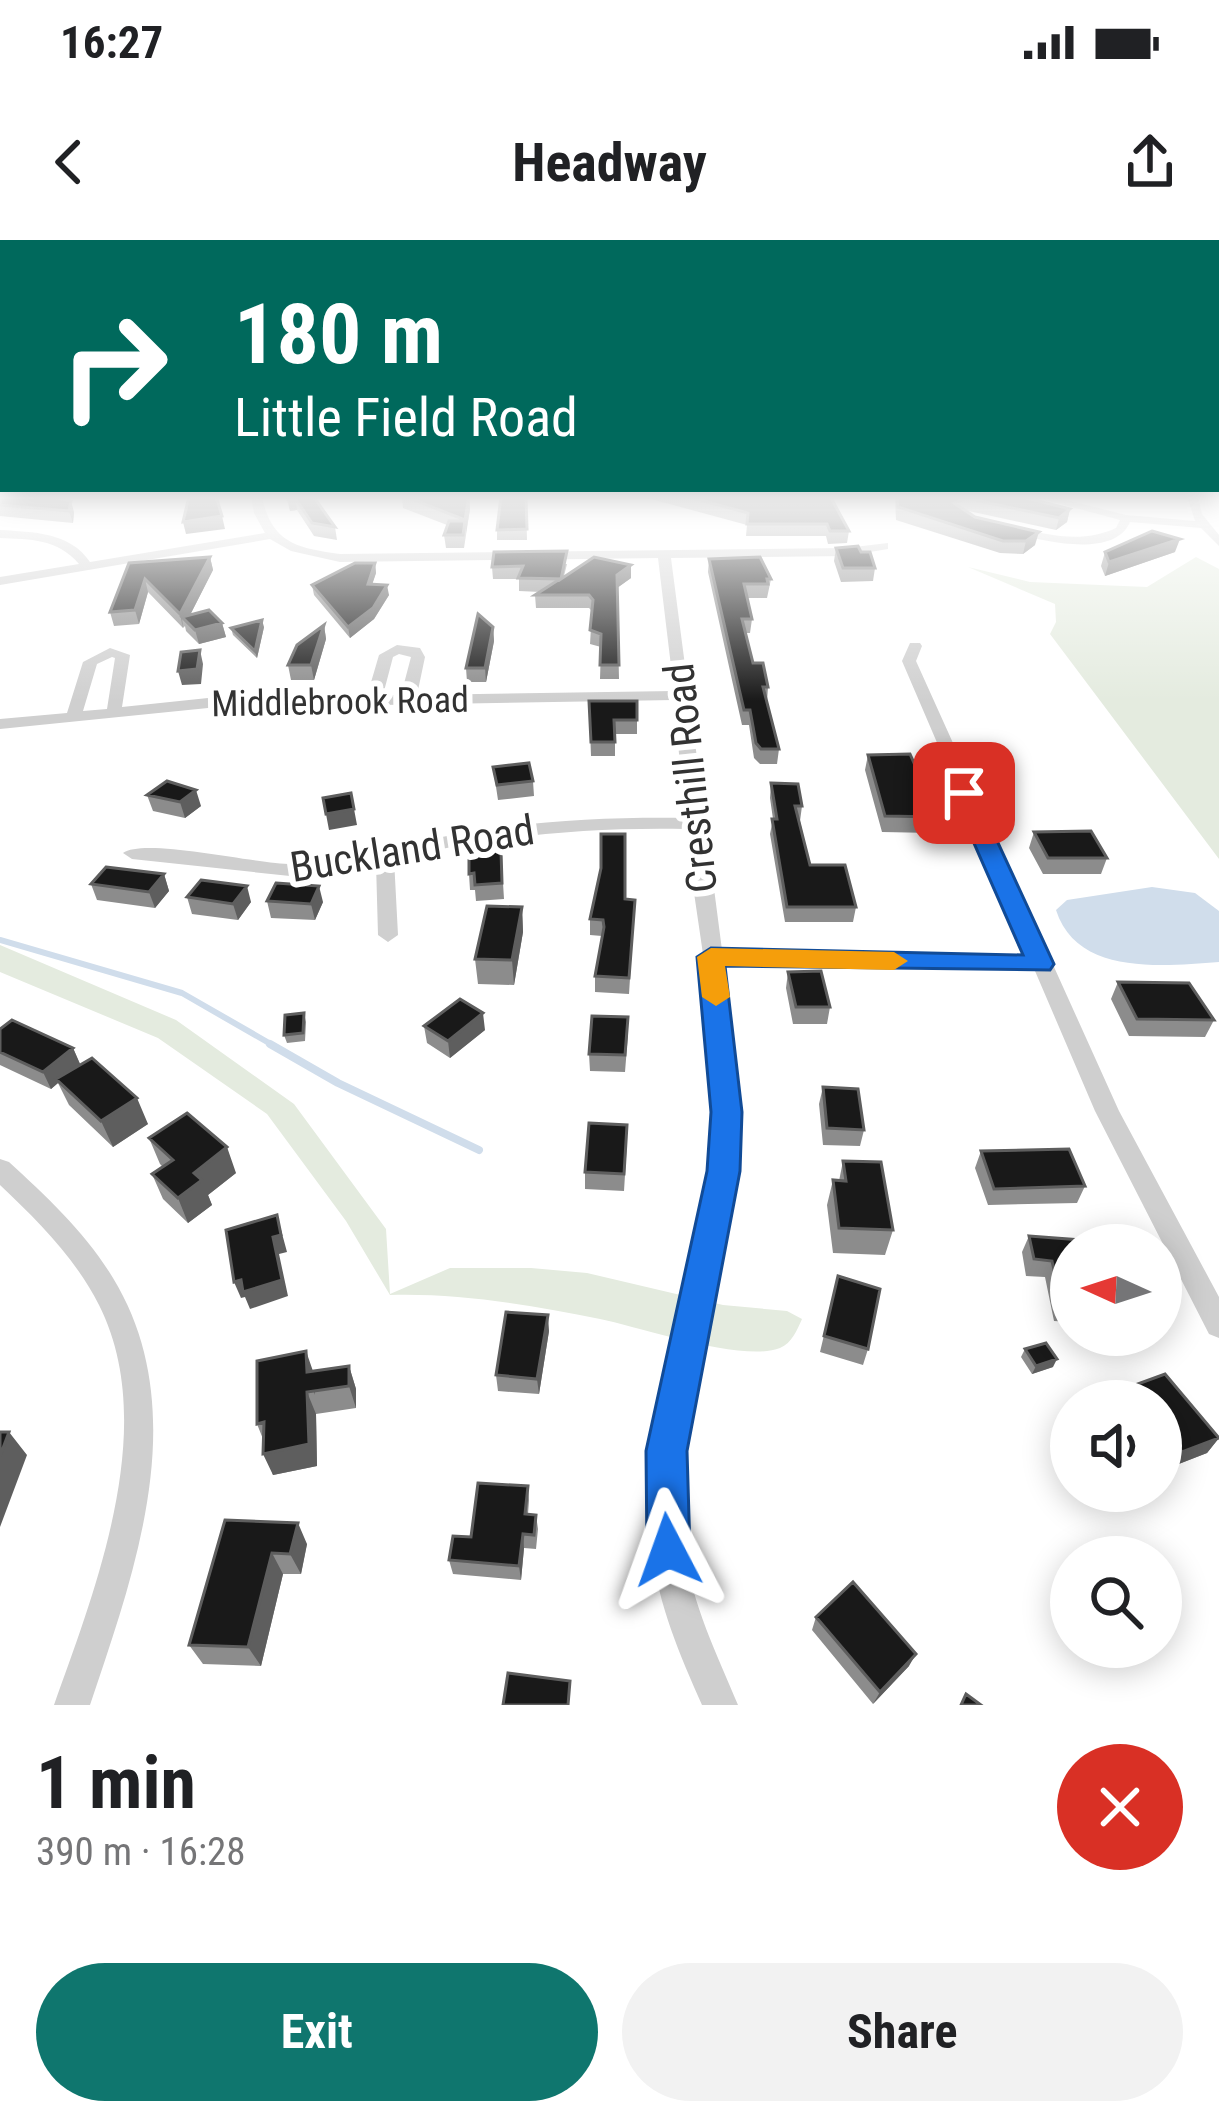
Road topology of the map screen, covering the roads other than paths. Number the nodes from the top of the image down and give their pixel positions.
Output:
1 (85, 564) edge
2 (102, 564) edge
3 (665, 564) edge
4 (87, 567) junction
5 (0, 581) edge
6 (915, 646) dead end
7 (681, 695) junction
8 (408, 699) junction
9 (374, 700) junction
10 (114, 710) junction
11 (74, 714) junction
12 (0, 724) edge
13 (694, 824) junction
14 (132, 853) dead end
15 (385, 855) junction
16 (388, 935) dead end
17 (711, 957) junction
18 (1040, 964) junction
19 (0, 1169) edge
20 (1219, 1325) edge
21 (72, 1705) edge
22 (720, 1705) edge

1 - 4 street
2 - 4 street
3 - 7 street, Cresthill Road
4 - 5 street
6 - 18 street
7 - 8 street, Middlebrook Road
7 - 13 street, Cresthill Road
8 - 9 street, Middlebrook Road
8 - 9 street
9 - 10 street, Middlebrook Road
10 - 11 street, Middlebrook Road
10 - 11 street
11 - 12 street, Middlebrook Road
13 - 15 street, Buckland Road
13 - 17 street, Cresthill Road
14 - 15 street, Buckland Road
15 - 16 street
17 - 18 street
17 - 22 street, Cresthill Road
18 - 20 street
19 - 21 street

